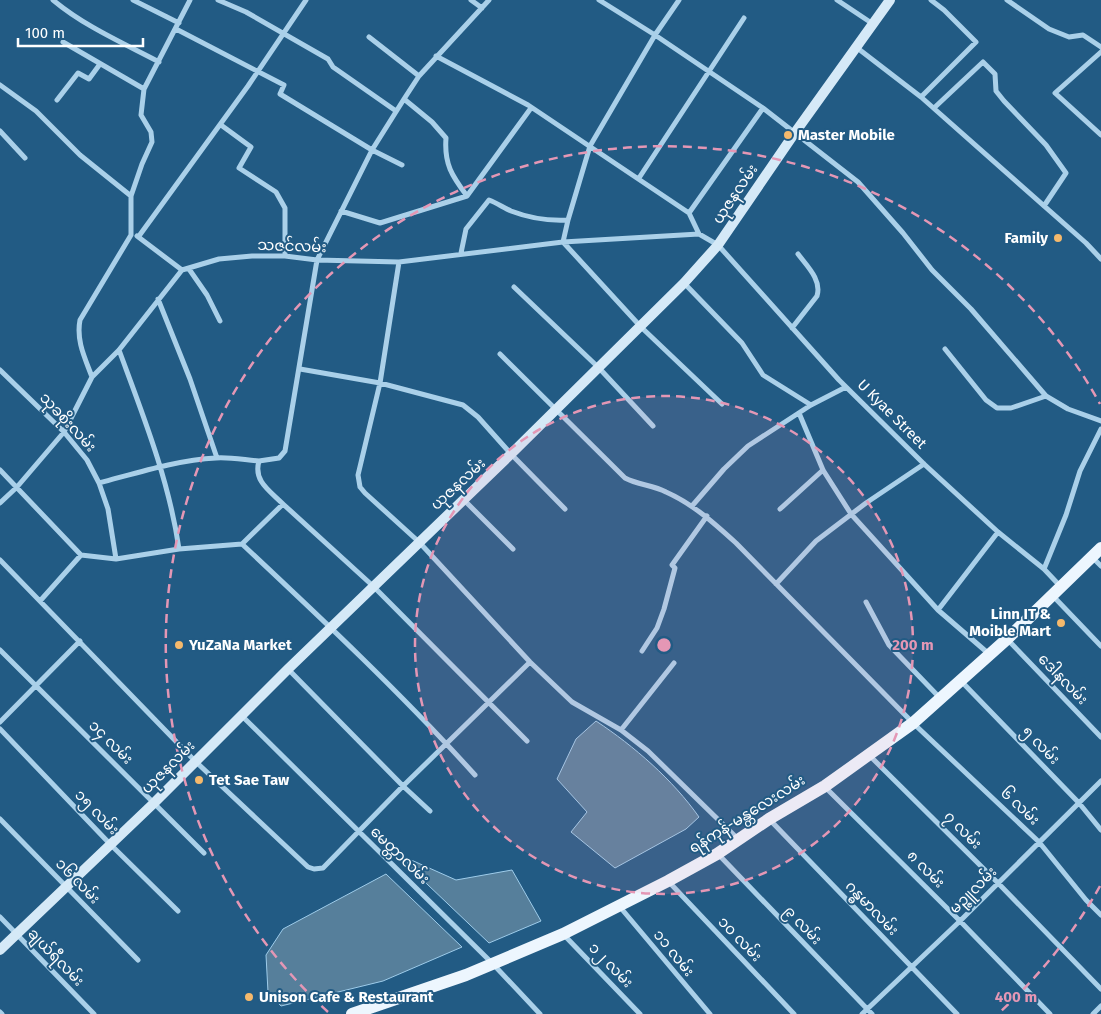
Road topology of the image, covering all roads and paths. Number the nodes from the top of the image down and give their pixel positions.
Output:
1 (53, 0) edge
2 (133, 0) edge
3 (190, 0) edge
4 (218, 0) edge
5 (306, 0) edge
6 (471, 0) edge
7 (490, 0) edge
8 (599, 0) edge
9 (679, 0) edge
10 (836, 0) edge
11 (890, 0) edge
12 (931, 0) edge
13 (1007, 0) edge
14 (606, 2) edge
15 (482, 8) junction
16 (744, 18) dead end
17 (179, 23) junction
18 (873, 24) junction
19 (176, 30) junction
20 (284, 32) junction
21 (655, 35) junction
22 (369, 37) dead end
23 (63, 42) dead end
24 (856, 47) junction
25 (1101, 47) edge
26 (1101, 52) edge
27 (436, 56) junction
28 (159, 62) junction
29 (100, 64) junction
30 (708, 71) junction
31 (258, 72) junction
32 (419, 76) junction
33 (0, 85) edge
34 (144, 89) junction
35 (921, 97) junction
36 (404, 99) junction
37 (57, 100) dead end
38 (531, 108) junction
39 (763, 108) junction
40 (934, 108) junction
41 (396, 111) junction
42 (221, 125) junction
43 (0, 131) edge
44 (794, 134) junction
45 (1101, 135) edge
46 (590, 146) junction
47 (372, 150) junction
48 (25, 158) dead end
49 (402, 166) dead end
50 (639, 178) junction
51 (131, 196) junction
52 (467, 196) junction
53 (1044, 206) junction
54 (341, 211) junction
55 (688, 213) junction
56 (568, 220) junction
57 (699, 234) junction
58 (131, 235) junction
59 (139, 236) junction
60 (563, 242) junction
61 (718, 246) junction
62 (461, 253) junction
63 (798, 254) dead end
64 (285, 256) junction
65 (1101, 259) edge
66 (317, 260) junction
67 (399, 262) junction
68 (189, 269) junction
69 (182, 270) junction
70 (684, 283) junction
71 (514, 287) dead end
72 (158, 298) junction
73 (220, 321) dead end
74 (641, 327) junction
75 (792, 328) junction
76 (945, 349) dead end
77 (119, 350) junction
78 (500, 354) dead end
79 (599, 368) junction
80 (300, 369) junction
81 (0, 370) edge
82 (92, 377) junction
83 (380, 383) junction
84 (846, 387) junction
85 (1046, 396) junction
86 (722, 404) dead end
87 (811, 405) junction
88 (556, 410) junction
89 (799, 413) junction
90 (1101, 421) edge
91 (653, 426) dead end
92 (1101, 429) edge
93 (64, 432) junction
94 (512, 454) junction
95 (217, 458) junction
96 (259, 461) junction
97 (924, 464) junction
98 (160, 468) junction
99 (0, 470) edge
100 (823, 470) junction
101 (99, 483) junction
102 (17, 487) junction
103 (464, 499) junction
104 (0, 503) edge
105 (283, 504) junction
106 (692, 506) junction
107 (566, 509) dead end
108 (780, 509) dead end
109 (850, 514) junction
110 (707, 516) junction
111 (998, 532) junction
112 (419, 542) junction
113 (242, 544) junction
114 (179, 549) junction
115 (513, 549) dead end
116 (1097, 552) edge
117 (81, 556) junction
118 (116, 559) junction
119 (0, 560) edge
120 (1101, 566) edge
121 (1044, 569) junction
122 (776, 584) junction
123 (374, 586) junction
124 (1057, 591) junction
125 (40, 601) junction
126 (866, 602) dead end
127 (938, 610) junction
128 (332, 627) junction
129 (1007, 639) junction
130 (80, 641) junction
131 (1101, 646) edge
132 (0, 650) edge
133 (642, 651) dead end
134 (990, 654) junction
135 (530, 662) junction
136 (674, 663) dead end
137 (288, 669) junction
138 (960, 680) junction
139 (37, 686) junction
140 (940, 698) junction
141 (488, 702) junction
142 (241, 715) junction
143 (0, 722) edge
144 (913, 723) junction
145 (0, 729) edge
146 (621, 730) junction
147 (1101, 737) edge
148 (527, 741) dead end
149 (446, 744) junction
150 (869, 755) junction
151 (196, 761) junction
152 (474, 775) dead end
153 (1101, 781) edge
154 (402, 786) junction
155 (825, 786) junction
156 (154, 803) junction
157 (1079, 803) junction
158 (430, 811) dead end
159 (0, 819) edge
160 (769, 819) junction
161 (1101, 830) edge
162 (358, 831) junction
163 (738, 839) junction
164 (1039, 842) junction
165 (110, 844) junction
166 (204, 853) dead end
167 (717, 854) junction
168 (668, 881) junction
169 (998, 882) junction
170 (66, 886) junction
171 (620, 907) junction
172 (178, 911) dead end
173 (1101, 915) edge
174 (0, 917) edge
175 (960, 921) junction
176 (17, 934) junction
177 (563, 934) junction
178 (0, 950) edge
179 (138, 960) dead end
180 (494, 964) junction
181 (912, 967) junction
182 (1101, 989) edge
183 (1101, 1006) edge
184 (867, 1009) junction
185 (94, 1014) edge
186 (352, 1014) edge
187 (540, 1014) edge
188 (640, 1014) edge
189 (710, 1014) edge
190 (794, 1014) edge
191 (862, 1014) edge
192 (872, 1014) edge
193 (957, 1014) edge
194 (1050, 1014) edge
195 (1093, 1014) edge

1 - 28 street
2 - 17 street
3 - 17 street
4 - 20 street
5 - 20 street
6 - 15 street
7 - 15 street
8 - 14 street
9 - 21 street
10 - 18 street
11 - 18 street, ယုဇနလမ်း
12 - 35 street
13 - 25 street
14 - 21 street
15 - 27 street
16 - 30 street
17 - 19 street
18 - 24 street, ယုဇနလမ်း
19 - 28 street
19 - 31 street
20 - 31 street
20 - 41 street
21 - 30 street
21 - 46 street
22 - 32 street
23 - 29 street
24 - 35 street
24 - 44 street, ယုဇနလမ်း
26 - 45 street
27 - 32 street
27 - 38 street
28 - 34 street
29 - 34 street
29 - 37 street
30 - 39 street
30 - 50 street
31 - 42 street
31 - 47 street
32 - 36 street
33 - 51 street
34 - 51 street
35 - 40 street
36 - 41 street
36 - 52 street
38 - 46 street
38 - 52 street
39 - 44 street
39 - 55 street
40 - 53 street
40 - 53 street
41 - 47 street
42 - 59 street
42 - 64 street
43 - 48 street
44 - 61 street, ယုဇနလမ်း
44 - 85 street
46 - 50 street
46 - 56 street
47 - 49 street
47 - 54 street
50 - 55 street
51 - 58 street
52 - 54 street
53 - 65 street
54 - 66 street
55 - 57 street
56 - 60 street
56 - 62 street
57 - 60 street, သဇင်လမ်း
57 - 61 street, U Kyae Street
58 - 59 street
58 - 82 street
59 - 69 street
60 - 62 street, သဇင်လမ်း
60 - 74 street
61 - 70 street, ယုဇနလမ်း
61 - 75 street, U Kyae Street
62 - 67 street, သဇင်လမ်း
63 - 75 street
64 - 66 street, သဇင်လမ်း
64 - 68 street, သဇင်လမ်း
66 - 67 street, သဇင်လမ်း
66 - 80 street
67 - 83 street
68 - 69 street, သဇင်လမ်း
68 - 73 street
69 - 72 street
70 - 74 street, ယုဇနလမ်း
70 - 87 street
71 - 79 street
72 - 77 street
72 - 95 street
74 - 79 street, ယုဇနလမ်း
74 - 86 street
75 - 84 street, U Kyae Street
76 - 85 street
77 - 82 street
77 - 98 street
78 - 88 street, ၆ လမ်း
79 - 88 street, ယုဇနလမ်း
79 - 91 street
80 - 83 street
80 - 96 street
81 - 93 street, သုခစိုးလမ်း
82 - 93 street
83 - 94 street
83 - 112 street
84 - 87 street
84 - 97 street, U Kyae Street
85 - 90 street
87 - 89 street
88 - 94 street, ယုဇနလမ်း
88 - 106 street, ၆ လမ်း
89 - 100 street
89 - 106 street
92 - 121 street
93 - 101 street, သုခစိုးလမ်း
93 - 102 street
94 - 103 street, ယုဇနလမ်း
94 - 107 street
95 - 96 street
95 - 98 street
96 - 105 street
97 - 109 street
97 - 111 street, U Kyae Street
98 - 101 street
98 - 114 street
99 - 102 street
100 - 108 street
100 - 109 street
101 - 118 street, သုခစိုးလမ်း
102 - 104 street
102 - 117 street
103 - 112 street, ယုဇနလမ်း
103 - 115 street
105 - 113 street
105 - 123 street
106 - 110 street, ၆ လမ်း
109 - 122 street
109 - 127 street
110 - 122 street, ၆ လမ်း
110 - 133 street
111 - 121 street, U Kyae Street
111 - 127 street
112 - 123 street, ယုဇနလမ်း
112 - 135 street
113 - 114 street
113 - 128 street
114 - 118 street
116 - 120 street
116 - 124 main road, ရန်ကုန်-မန္တလေးလမ်း
117 - 118 street
117 - 125 street
119 - 125 street
121 - 124 street, U Kyae Street
122 - 144 street, ၆ လမ်း
123 - 128 street, ယုဇနလမ်း
123 - 141 street
124 - 129 main road, ရန်ကုန်-မန္တလေးလမ်း
124 - 131 street, U Kyae Street
125 - 130 street
126 - 140 street
127 - 134 street
128 - 137 street, ယုဇနလမ်း
128 - 149 street
129 - 134 main road, ရန်ကုန်-မန္တလေးလမ်း
129 - 147 street, ဒေါနလမ်း
130 - 139 street
130 - 151 street
132 - 139 street, ၁၄ လမ်း
134 - 138 main road, ရန်ကုန်-မန္တလေးလမ်း
135 - 141 street
135 - 146 street
136 - 146 street
137 - 142 street, ယုဇနလမ်း
137 - 154 street
138 - 140 main road, ရန်ကုန်-မန္တလေးလမ်း
138 - 157 street, ၅ လမ်း
139 - 143 street
139 - 156 street, ၁၄ လမ်း
140 - 144 main road, ရန်ကုန်-မန္တလေးလမ်း
141 - 148 street
141 - 149 street
142 - 151 street, ယုဇနလမ်း
142 - 162 street, မေတ္တာလမ်း
144 - 150 main road, ရန်ကုန်-မန္တလေးလမ်း
144 - 164 street, ၆ လမ်း
145 - 165 street, ၁၅ လမ်း
146 - 163 street
149 - 152 street
149 - 154 street
150 - 155 main road, ရန်ကုန်-မန္တလေးလမ်း
150 - 169 street, ၇ လမ်း
151 - 156 street, ယုဇနလမ်း
151 - 162 street
153 - 157 street, မဉ္ဇူလမ်း
154 - 158 street
154 - 162 street
155 - 160 main road, ရန်ကုန်-မန္တလေးလမ်း
155 - 175 street, ၈ လမ်း
156 - 165 street, ယုဇနလမ်း
156 - 166 street, ၁၄ လမ်း
157 - 161 street, ၅ လမ်း
157 - 164 street, မဉ္ဇူလမ်း
159 - 170 street, ၁၆ လမ်း
160 - 163 main road, ရန်ကုန်-မန္တလေးလမ်း
160 - 181 street, ဂန္ဓမာလမ်း
162 - 180 street, မေတ္တာလမ်း
163 - 167 main road, ရန်ကုန်-မန္တလေးလမ်း
164 - 169 street, မဉ္ဇူလမ်း
164 - 173 street, ၆ လမ်း
165 - 170 street, ယုဇနလမ်း
165 - 172 street, ၁၅ လမ်း
167 - 168 main road, ရန်ကုန်-မန္တလေးလမ်း
167 - 184 street, ၉ လမ်း
168 - 171 main road, ရန်ကုန်-မန္တလေးလမ်း
168 - 190 street, ၁၀ လမ်း
169 - 175 street, မဉ္ဇူလမ်း
169 - 182 street, ၇ လမ်း
170 - 176 street, ယုဇနလမ်း
170 - 179 street, ၁၆ လမ်း
171 - 177 main road, ရန်ကုန်-မန္တလေးလမ်း
171 - 189 street, ၁၁ လမ်း
174 - 176 street, ချယ်ရီလမ်း
175 - 181 street, မဉ္ဇူလမ်း
175 - 194 street, ၈ လမ်း
176 - 178 street, ယုဇနလမ်း
176 - 185 street, ချယ်ရီလမ်း
177 - 180 main road, ရန်ကုန်-မန္တလေးလမ်း
177 - 188 street, ၁၂ လမ်း
180 - 186 main road, ရန်ကုန်-မန္တလေးလမ်း
180 - 187 street, မေတ္တာလမ်း
181 - 184 street, မဉ္ဇူလမ်း
181 - 193 street, ဂန္ဓမာလမ်း
183 - 195 street
184 - 191 street, မဉ္ဇူလမ်း
184 - 192 street, ၉ လမ်း

